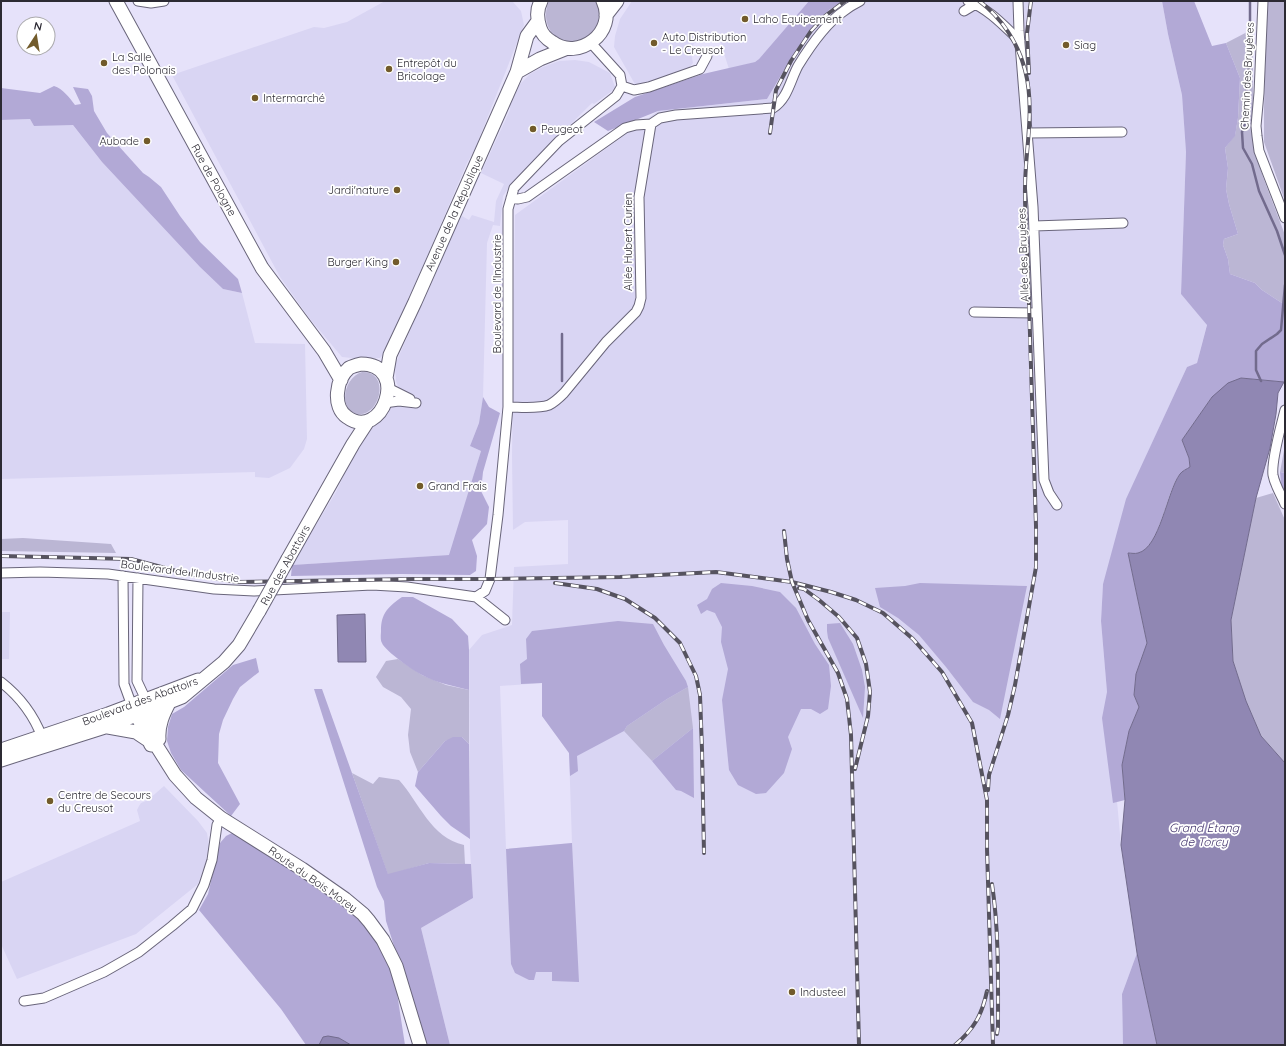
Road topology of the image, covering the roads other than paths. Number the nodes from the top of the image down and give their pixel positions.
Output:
1 (116, 1) edge
2 (138, 1) edge
3 (164, 1) edge
4 (603, 1) edge
5 (617, 1) edge
6 (860, 1) edge
7 (1018, 1) edge
8 (1263, 1) edge
9 (537, 2) edge
10 (974, 2) edge
11 (964, 11) dead end
12 (606, 14) junction
13 (538, 21) junction
14 (1020, 41) junction
15 (591, 43) junction
16 (565, 48) junction
17 (707, 56) dead end
18 (517, 72) junction
19 (622, 86) junction
20 (651, 124) junction
21 (1122, 132) dead end
22 (1028, 133) junction
23 (511, 198) junction
24 (1285, 218) edge
25 (1123, 223) dead end
26 (1034, 226) junction
27 (974, 312) dead end
28 (1037, 313) junction
29 (324, 351) junction
30 (390, 354) junction
31 (374, 365) junction
32 (352, 367) junction
33 (341, 380) junction
34 (387, 383) junction
35 (384, 403) junction
36 (508, 407) junction
37 (1285, 410) edge
38 (349, 419) junction
39 (368, 421) junction
40 (353, 444) junction
41 (1285, 504) edge
42 (1057, 505) dead end
43 (1, 573) edge
44 (123, 576) junction
45 (138, 578) junction
46 (476, 597) junction
47 (505, 620) dead end
48 (205, 678) junction
49 (1, 682) edge
50 (170, 701) junction
51 (148, 704) junction
52 (134, 710) junction
53 (106, 726) junction
54 (42, 737) junction
55 (148, 740) junction
56 (1, 750) edge
57 (162, 755) junction
58 (1, 760) edge
59 (170, 768) junction
60 (221, 818) junction
61 (24, 1001) dead end
62 (420, 1045) edge

1 - 29 street, Rue de Pologne
2 - 3 street
4 - 12 street
5 - 12 street
6 - 20 street
7 - 14 street, Allée des Bruyères
8 - 24 street, Chemin des Bruyères
9 - 13 street
10 - 11 street
10 - 14 street
12 - 15 street
13 - 16 street
13 - 18 street, Avenue de la République
14 - 22 street, Allée des Bruyères
15 - 16 street
15 - 19 street
16 - 18 street
17 - 19 street
18 - 30 street, Avenue de la République
19 - 23 street, Boulevard de l'Industrie
20 - 23 street
20 - 36 street, Allée Hubert Curien
21 - 22 street
22 - 26 street, Allée des Bruyères
23 - 36 street, Boulevard de l'Industrie
25 - 26 street
26 - 28 street, Allée des Bruyères
27 - 28 street
28 - 42 street, Allée des Bruyères
29 - 32 street, Rue de Pologne
29 - 33 street, Rue de Pologne
30 - 31 street, Avenue de la République
30 - 34 street, Avenue de la République
31 - 32 street
31 - 34 street
32 - 33 street
33 - 38 street
34 - 35 street
34 - 35 street
35 - 39 street
36 - 46 street, Boulevard de l'Industrie
37 - 41 street
38 - 39 street
38 - 40 street
39 - 40 street, Rue des Abattoirs
40 - 48 street, Rue des Abattoirs, bridge
43 - 44 street, Boulevard de l'Industrie
44 - 45 street, Boulevard de l'Industrie
44 - 52 street
45 - 46 street, Boulevard de l'Industrie
45 - 51 street
46 - 47 street
48 - 50 street, Boulevard des Abattoirs
48 - 51 street, Boulevard des Abattoirs
49 - 54 street
50 - 51 street, Boulevard des Abattoirs
50 - 57 street, Route du Bois Morey
51 - 52 street, Boulevard des Abattoirs
51 - 57 street, Route du Bois Morey
52 - 53 street, Boulevard des Abattoirs
52 - 54 street, Boulevard des Abattoirs
52 - 55 street, Route du Bois Morey
53 - 55 street
53 - 58 street, Boulevard des Abattoirs
54 - 56 street, Boulevard des Abattoirs
55 - 59 street, Route du Bois Morey
57 - 59 street, Route du Bois Morey
59 - 60 street, Route du Bois Morey
60 - 61 street
60 - 62 street, Route du Bois Morey

